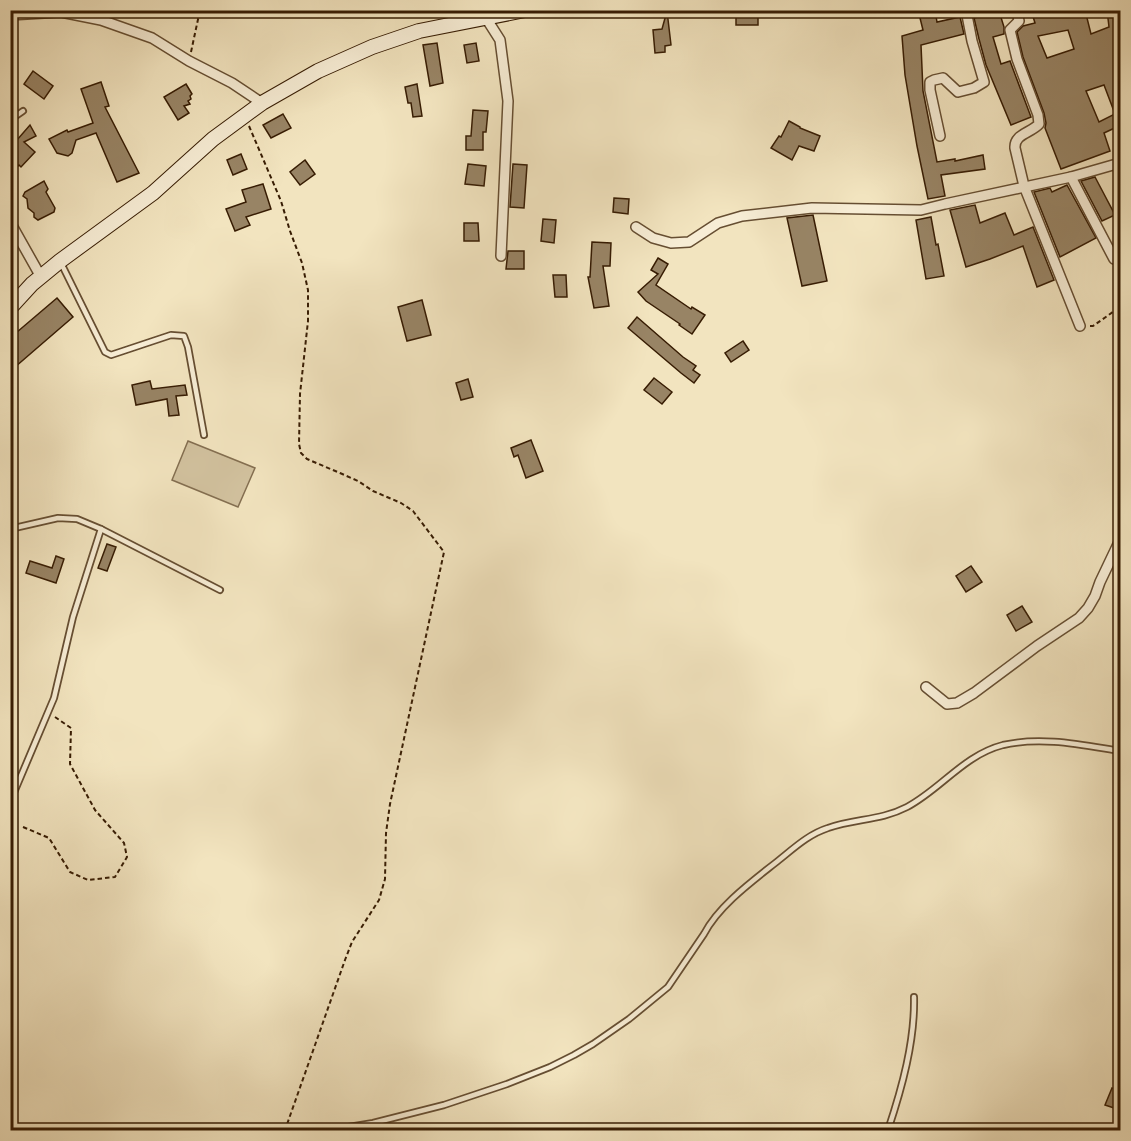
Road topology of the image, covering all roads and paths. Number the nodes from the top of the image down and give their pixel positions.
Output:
1 (200, 10) edge
2 (525, 10) edge
3 (966, 10) edge
4 (1017, 10) edge
5 (10, 15) edge
6 (486, 18) junction
7 (189, 61) junction
8 (262, 103) junction
9 (23, 111) dead end
10 (245, 115) junction
11 (10, 120) edge
12 (940, 136) dead end
13 (1120, 163) edge
14 (1071, 177) junction
15 (1024, 186) junction
16 (10, 222) edge
17 (636, 227) dead end
18 (501, 256) dead end
19 (1114, 259) dead end
20 (60, 261) junction
21 (41, 277) junction
22 (1120, 307) edge
23 (10, 308) edge
24 (1080, 326) joint
25 (204, 435) dead end
26 (10, 529) edge
27 (100, 529) junction
28 (1120, 540) edge
29 (220, 590) dead end
30 (926, 687) dead end
31 (48, 712) junction
32 (1120, 751) edge
33 (10, 802) edge
34 (23, 826) dead end
35 (914, 997) dead end
36 (285, 1131) edge
37 (330, 1131) edge
38 (888, 1131) edge

1 - 7 path
2 - 6 street
3 - 12 street
4 - 15 street
5 - 7 street
6 - 8 street
6 - 18 street
7 - 8 street
8 - 10 street
9 - 11 lane
10 - 20 street
10 - 36 path
13 - 14 street
14 - 15 street
14 - 19 street
15 - 17 street
15 - 24 street
16 - 21 street
20 - 21 street
20 - 25 lane
21 - 23 street
22 - 24 path
26 - 27 lane
27 - 29 lane
27 - 31 lane
28 - 30 street
31 - 33 lane
31 - 34 path
32 - 37 lane
35 - 38 lane

